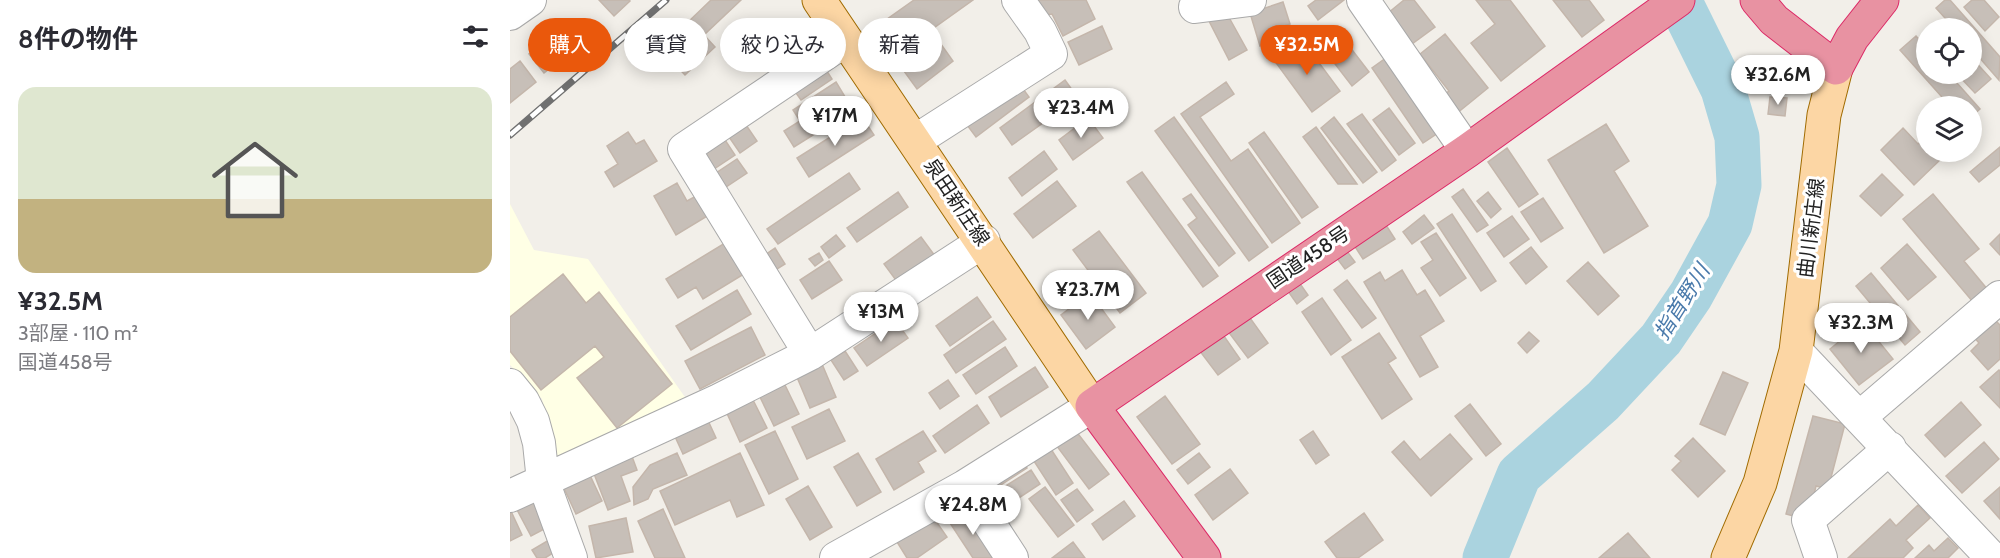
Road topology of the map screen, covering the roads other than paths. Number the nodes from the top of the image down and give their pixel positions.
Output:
1 (530, 0) edge
2 (819, 0) edge
3 (1018, 0) edge
4 (1250, 0) edge
5 (1363, 0) edge
6 (1757, 0) edge
7 (1882, 0) edge
8 (1196, 7) dead end
9 (1665, 8) edge
10 (510, 14) edge
11 (831, 18) edge
12 (846, 40) edge
13 (1836, 68) junction
14 (798, 72) edge
15 (915, 141) junction
16 (1467, 151) junction
17 (984, 241) junction
18 (2000, 297) edge
19 (1796, 351) junction
20 (810, 354) junction
21 (510, 385) edge
22 (1092, 406) junction
23 (1860, 417) junction
24 (1890, 448) junction
25 (543, 481) junction
26 (965, 486) junction
27 (510, 496) edge
28 (571, 558) edge
29 (836, 558) edge
30 (1012, 558) edge
31 (1204, 558) edge
32 (1728, 558) edge
33 (1821, 558) edge
34 (1992, 558) edge

1 - 10 street
2 - 11 main road, 泉田新庄線
3 - 15 street
4 - 8 street
5 - 16 street
6 - 13 highway
7 - 13 highway
9 - 16 highway, 国道458号
12 - 15 main road, 泉田新庄線
13 - 19 main road, 曲川新庄線
14 - 20 street
15 - 17 main road, 泉田新庄線
16 - 22 highway, 国道458号
17 - 20 street
17 - 22 main road, 泉田新庄線
18 - 23 street
19 - 23 street
19 - 32 main road, 曲川新庄線
20 - 25 street
21 - 25 street
22 - 26 street
22 - 31 highway
23 - 24 street
24 - 33 street
24 - 34 street
25 - 27 street
25 - 28 street
26 - 29 street
26 - 30 street

